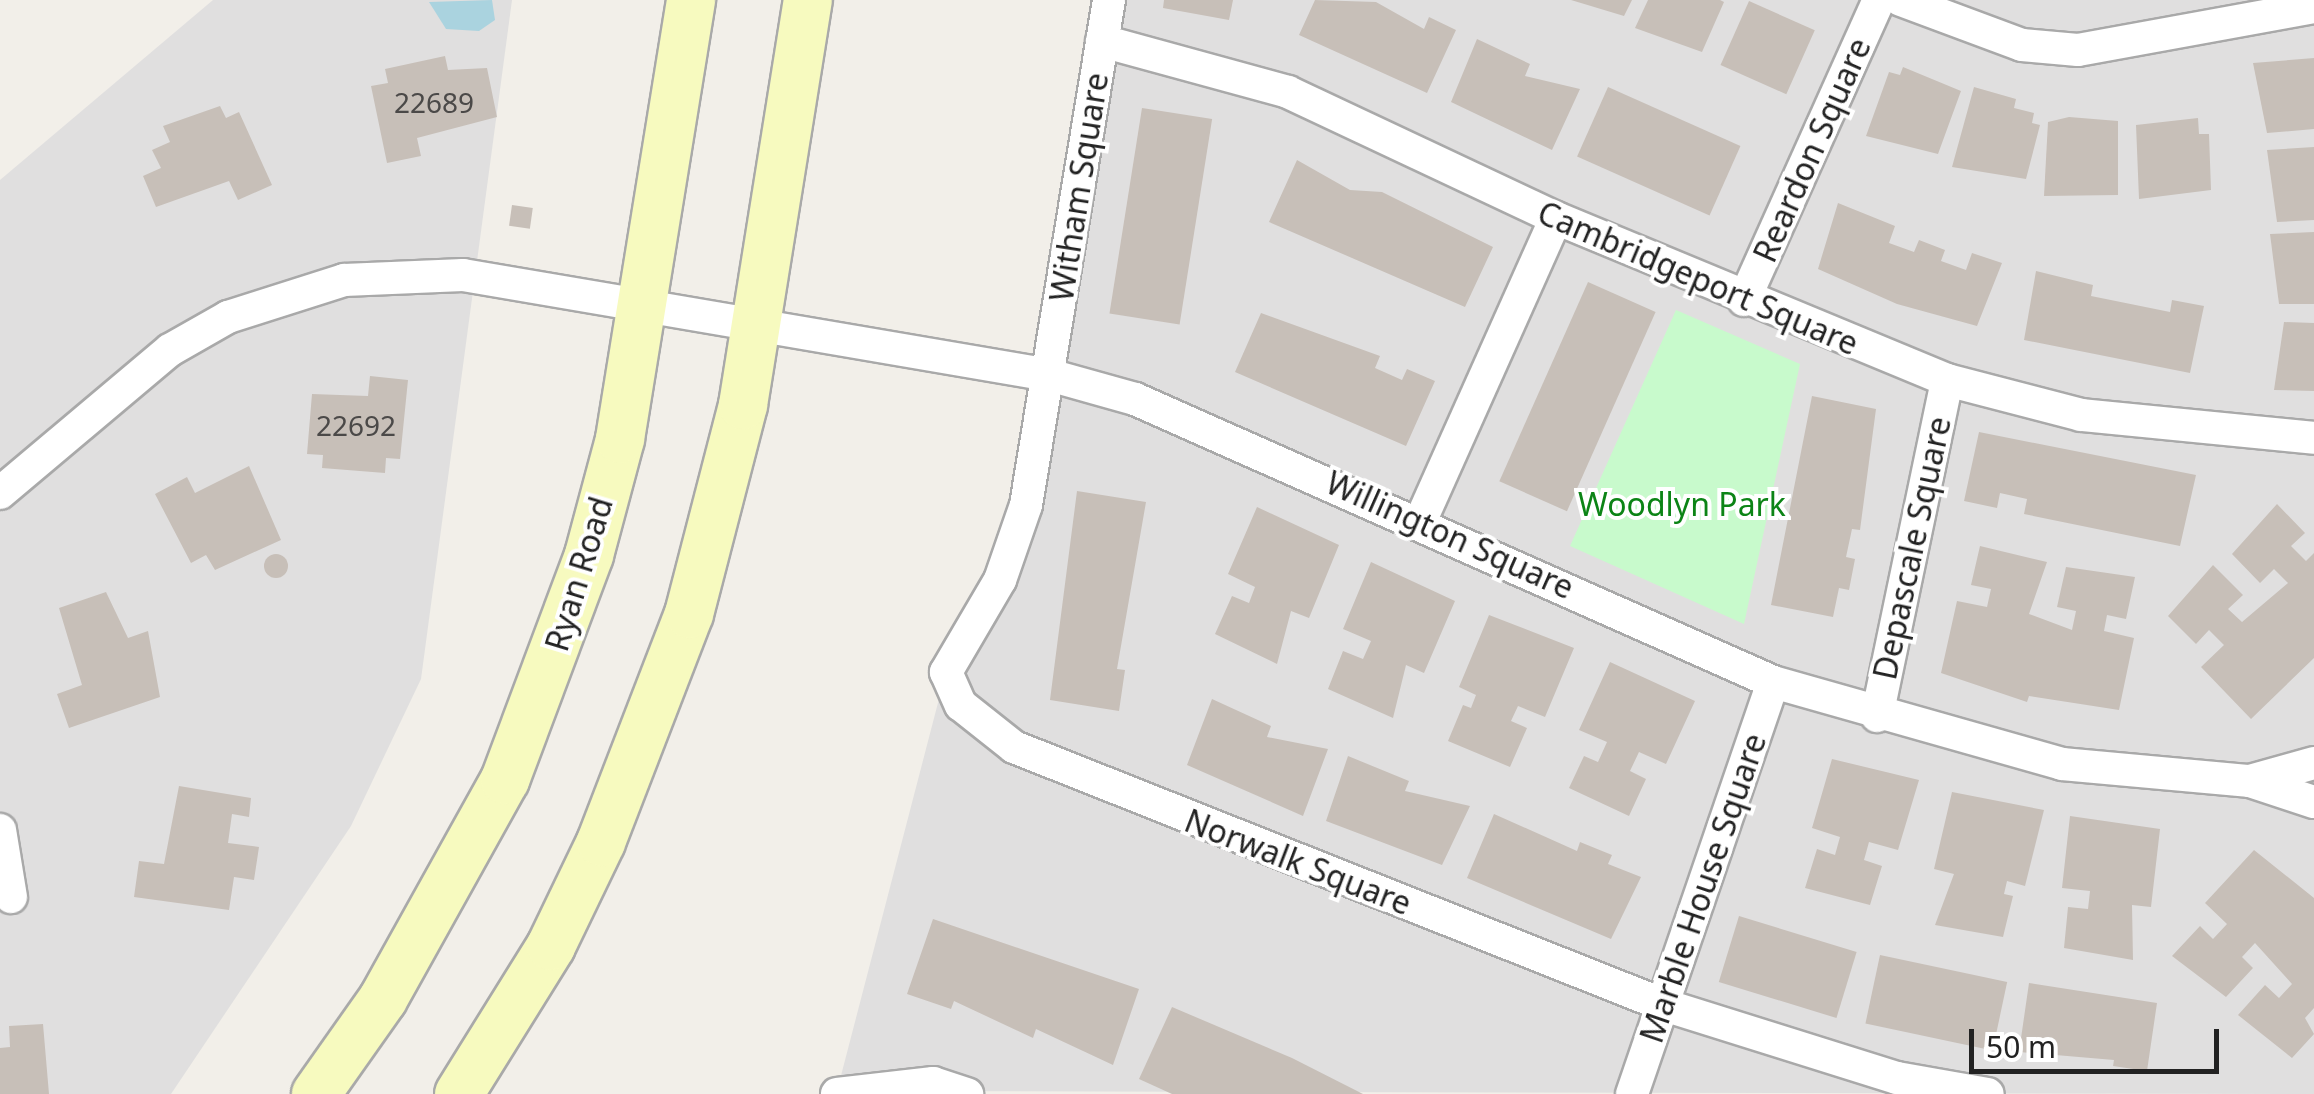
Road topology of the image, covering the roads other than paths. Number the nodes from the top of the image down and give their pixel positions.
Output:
1 (692, 0) edge
2 (808, 0) edge
3 (1108, 0) edge
4 (1880, 0) edge
5 (1901, 0) edge
6 (2314, 6) edge
7 (1102, 41) junction
8 (1556, 218) junction
9 (1744, 300) junction
10 (644, 304) junction
11 (757, 323) junction
12 (1049, 375) junction
13 (1947, 380) junction
14 (2314, 438) edge
15 (0, 493) edge
16 (1420, 522) junction
17 (1773, 682) junction
18 (1877, 716) junction
19 (2314, 763) edge
20 (2250, 781) junction
21 (2314, 802) edge
22 (0, 830) edge
23 (11, 897) dead end
24 (1664, 1005) junction
25 (1637, 1081) edge
26 (837, 1092) edge
27 (316, 1094) edge
28 (458, 1094) edge
29 (968, 1094) edge
30 (1988, 1094) edge

1 - 10 main road, Ryan Road
2 - 11 main road
3 - 7 street, Witham Square
4 - 9 street, Reardon Square
5 - 6 street
7 - 8 street, Cambridgeport Square
7 - 12 street, Witham Square
8 - 9 street, Cambridgeport Square
8 - 16 street
9 - 13 street, Cambridgeport Square
10 - 11 street, Willington Square
10 - 15 street, Willington Square
10 - 27 main road, Ryan Road
11 - 12 street, Willington Square
11 - 28 main road
12 - 16 street, Willington Square
12 - 24 street, Norwalk Square
13 - 14 street, Cambridgeport Square
13 - 18 street, Depascale Square
16 - 17 street, Willington Square
17 - 18 street, Willington Square
17 - 24 street, Marble House Square
18 - 20 street, Willington Square
19 - 20 street, Willington Square
20 - 21 street, Willington Square
22 - 23 street
24 - 25 street, Marble House Square
24 - 30 street, Norwalk Square
26 - 29 street

